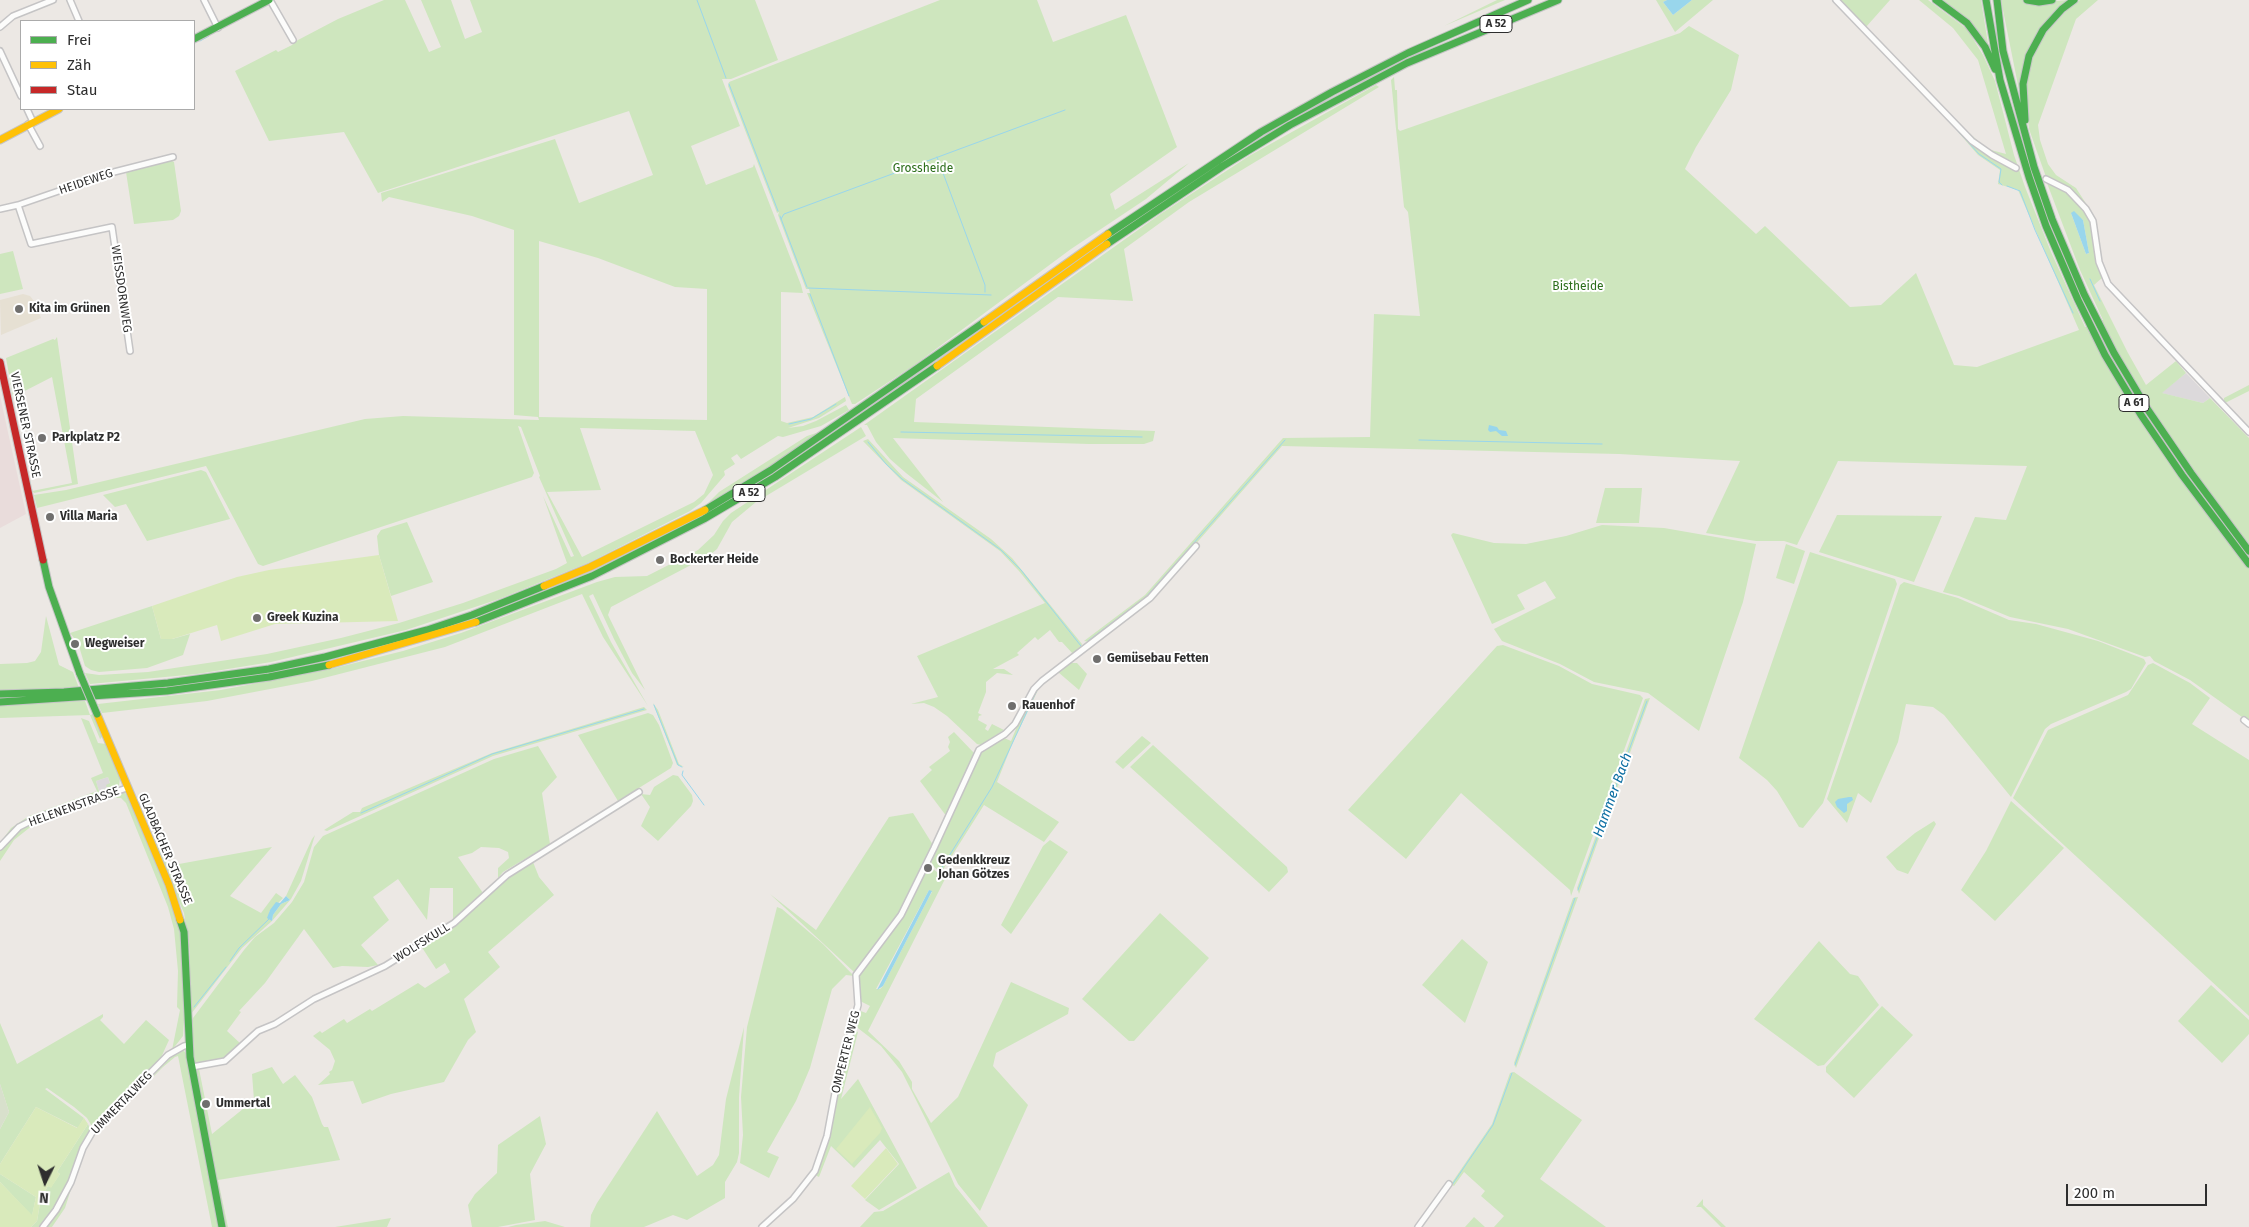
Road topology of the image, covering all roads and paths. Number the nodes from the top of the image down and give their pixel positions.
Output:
1 (53, 0) edge
2 (70, 0) edge
3 (204, 0) edge
4 (270, 0) edge
5 (1528, 0) edge
6 (1558, 0) edge
7 (1836, 0) edge
8 (1936, 0) edge
9 (1986, 0) edge
10 (1997, 0) edge
11 (2027, 0) edge
12 (2052, 0) edge
13 (2074, 0) edge
14 (79, 20) edge
15 (0, 27) edge
16 (218, 28) junction
17 (195, 39) edge
18 (293, 40) dead end
19 (0, 52) edge
20 (2000, 80) junction
21 (20, 94) edge
22 (27, 110) edge
23 (57, 110) edge
24 (31, 123) junction
25 (0, 140) edge
26 (40, 146) dead end
27 (173, 157) dead end
28 (2034, 167) junction
29 (2016, 168) dead end
30 (2046, 179) dead end
31 (18, 205) junction
32 (0, 209) edge
33 (130, 351) dead end
34 (0, 362) edge
35 (2249, 432) edge
36 (28, 493) joint
37 (1196, 546) dead end
38 (2249, 550) edge
39 (2249, 564) edge
40 (0, 694) edge
41 (0, 702) edge
42 (127, 788) junction
43 (639, 792) dead end
44 (0, 847) edge
45 (189, 1045) junction
46 (192, 1067) junction
47 (1449, 1184) dead end
48 (43, 1227) edge
49 (222, 1227) edge
50 (762, 1227) edge
51 (1418, 1227) edge

1 - 15 street
2 - 14 street
3 - 16 street
4 - 16 main road
4 - 18 street
5 - 40 main road, A 52
6 - 41 main road, A 52
7 - 29 street
8 - 20 main road
9 - 20 main road, A 61
10 - 28 main road, A 61
11 - 12 main road
13 - 28 main road
16 - 17 main road
19 - 21 street
20 - 39 main road, A 61
22 - 24 street
23 - 24 main road
24 - 25 main road
24 - 26 street
27 - 31 street, HEIDEWEG
28 - 38 main road, A 61
30 - 35 street
31 - 32 street, HEIDEWEG
31 - 33 street, WEISSDORNWEG
34 - 36 main road, VIERSENER STRASSE
36 - 42 main road, GLADBACHER STRASSE, bridge
37 - 50 street, OMPERTER WEG
42 - 44 street, HELENENSTRASSE
42 - 45 main road, GLADBACHER STRASSE
43 - 46 street, WOLFSKULL
45 - 46 main road, GLADBACHER STRASSE
45 - 48 street, UMMERTALWEG
46 - 49 main road, GLADBACHER STRASSE
47 - 51 street

